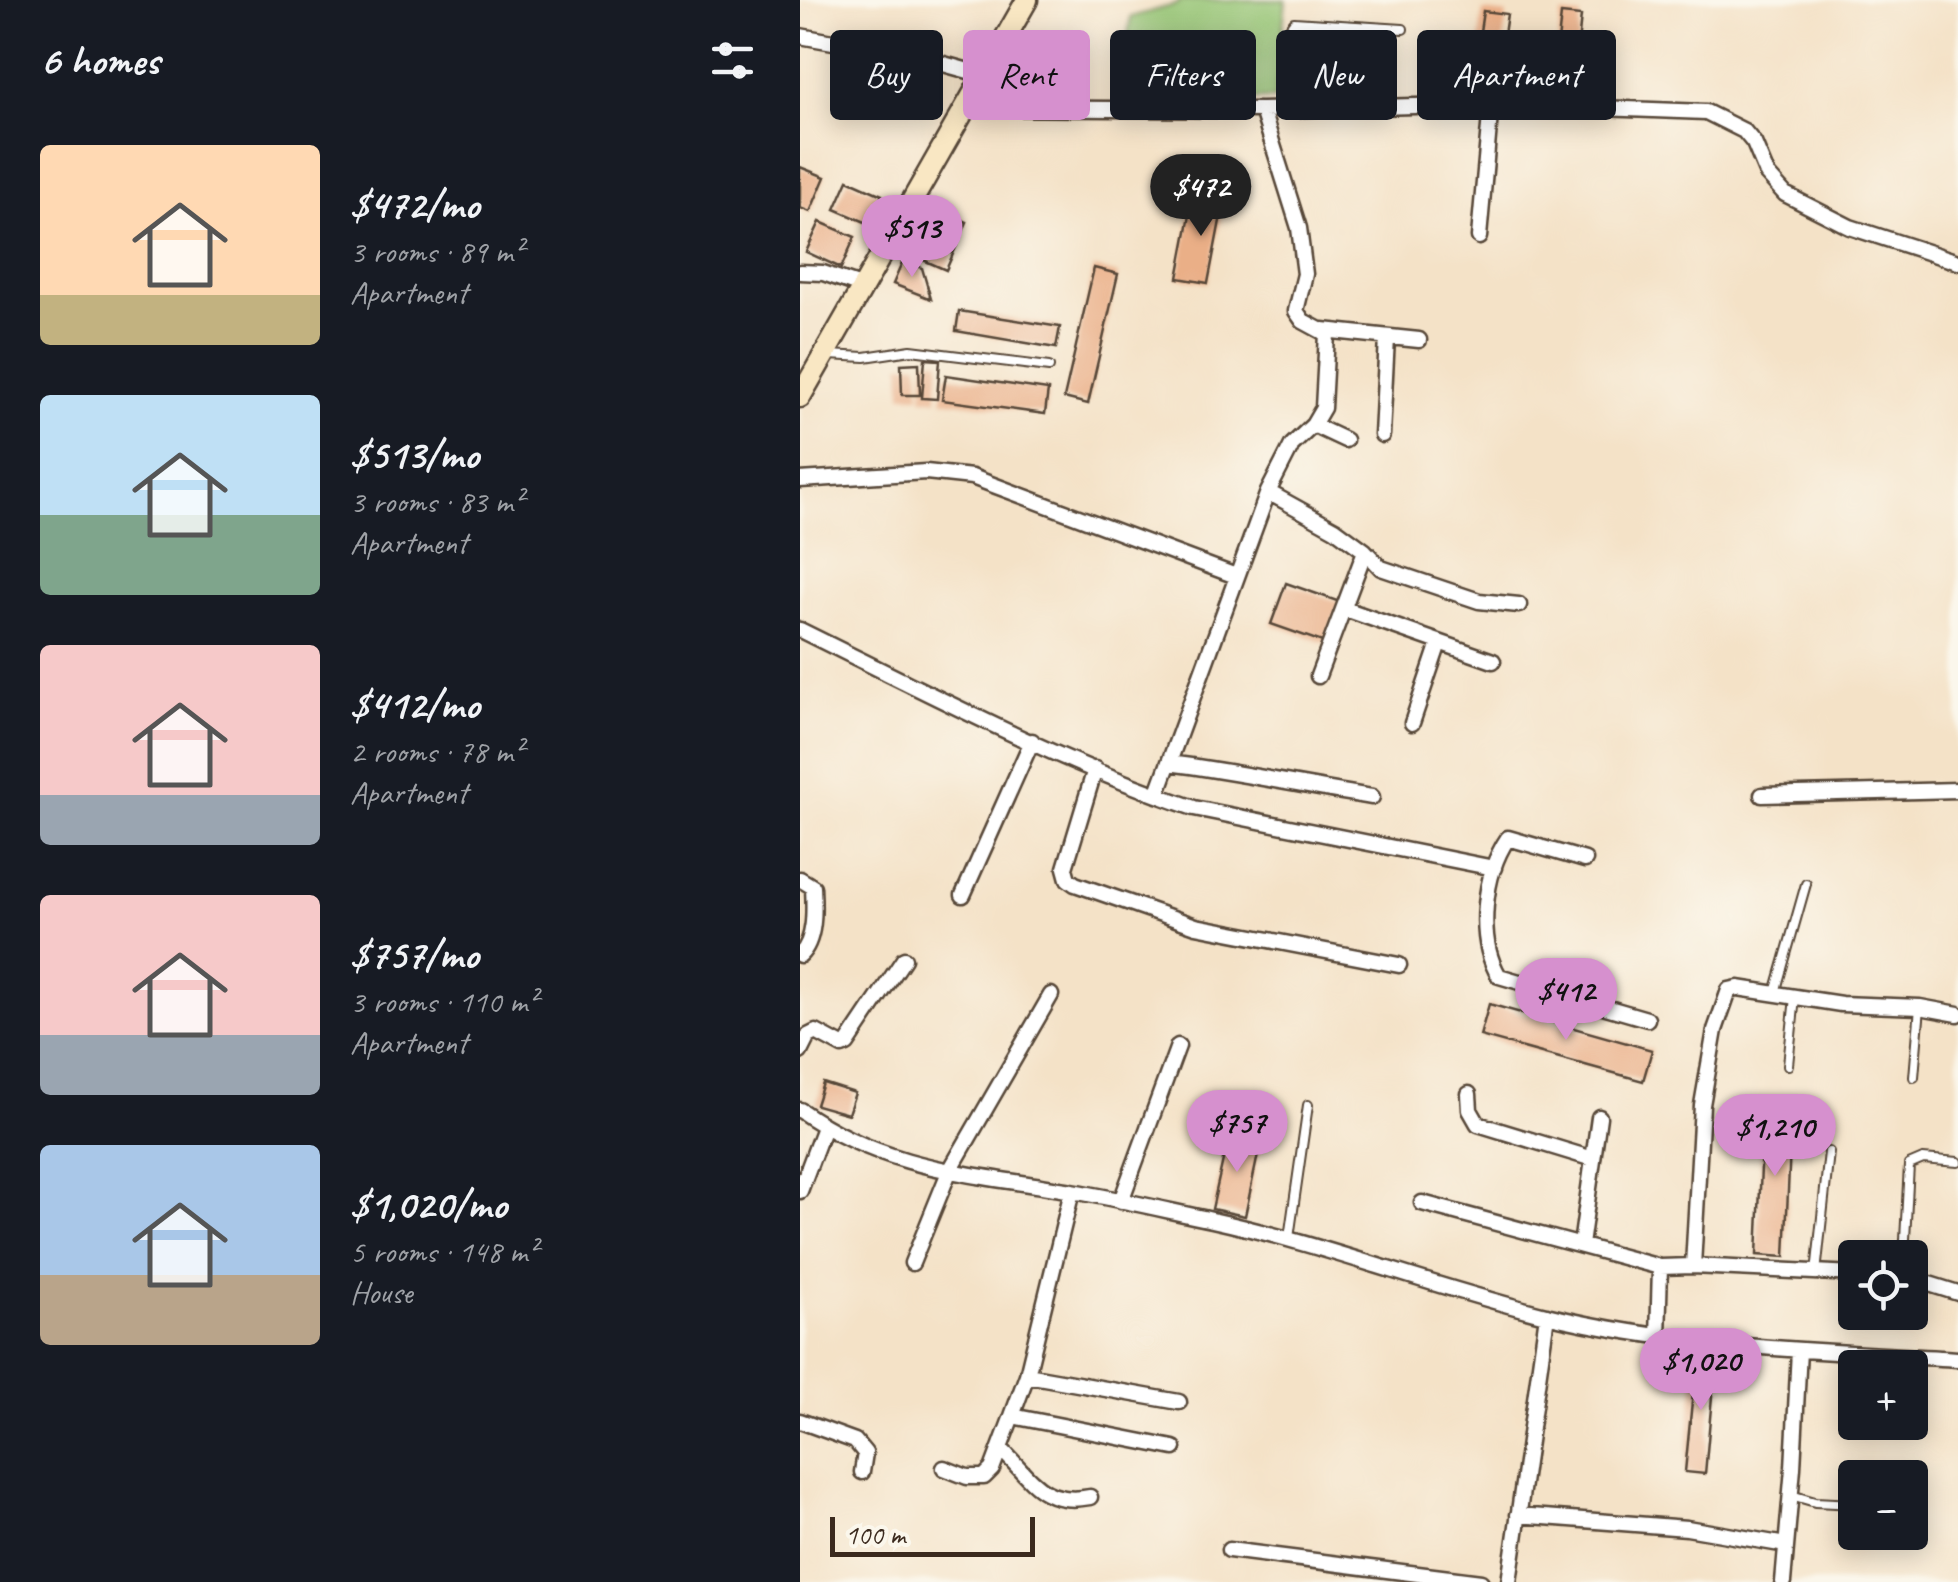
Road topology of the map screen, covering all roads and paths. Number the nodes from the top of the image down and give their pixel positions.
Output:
1 (1026, 0) edge
2 (1403, 29) dead end
3 (1009, 30) edge
4 (1288, 30) edge
5 (800, 36) edge
6 (963, 69) edge
7 (1090, 109) edge
8 (1276, 109) edge
9 (1616, 109) edge
10 (963, 110) edge
11 (1262, 110) junction
12 (1490, 120) edge
13 (1479, 237) dead end
14 (1958, 262) edge
15 (800, 272) edge
16 (862, 286) junction
17 (1324, 330) junction
18 (1387, 338) junction
19 (1419, 340) dead end
20 (824, 355) junction
21 (1050, 367) dead end
22 (800, 397) edge
23 (1313, 425) junction
24 (1382, 434) dead end
25 (1345, 440) dead end
26 (800, 480) edge
27 (1268, 492) junction
28 (1365, 551) junction
29 (1236, 576) junction
30 (1518, 605) dead end
31 (1345, 609) junction
32 (800, 630) edge
33 (1439, 643) junction
34 (1493, 661) dead end
35 (1318, 676) dead end
36 (1412, 724) dead end
37 (1032, 741) junction
38 (1169, 763) junction
39 (1095, 769) junction
40 (1958, 790) edge
41 (1762, 795) dead end
42 (1157, 796) junction
43 (1372, 797) dead end
44 (1585, 860) dead end
45 (1494, 868) junction
46 (800, 879) edge
47 (1806, 884) dead end
48 (963, 895) dead end
49 (800, 956) edge
50 (904, 959) dead end
51 (1399, 965) dead end
52 (1775, 994) junction
53 (1051, 995) dead end
54 (1796, 997) junction
55 (1920, 1008) junction
56 (1958, 1014) edge
57 (1647, 1019) dead end
58 (1178, 1046) dead end
59 (800, 1052) edge
60 (1788, 1066) dead end
61 (1914, 1077) dead end
62 (1469, 1094) dead end
63 (1308, 1105) dead end
64 (800, 1110) edge
65 (1599, 1117) dead end
66 (824, 1127) junction
67 (1829, 1152) dead end
68 (1593, 1159) junction
69 (1958, 1162) edge
70 (949, 1172) junction
71 (800, 1191) edge
72 (1072, 1191) junction
73 (1121, 1201) junction
74 (1422, 1202) dead end
75 (1289, 1238) junction
76 (1904, 1240) edge
77 (1581, 1245) junction
78 (912, 1263) dead end
79 (1692, 1266) junction
80 (1660, 1267) junction
81 (1816, 1273) junction
82 (1838, 1274) edge
83 (1928, 1284) edge
84 (1958, 1293) edge
85 (1547, 1315) junction
86 (1658, 1338) junction
87 (1798, 1350) junction
88 (1958, 1359) edge
89 (1026, 1375) junction
90 (1178, 1402) dead end
91 (1012, 1416) junction
92 (800, 1421) edge
93 (1000, 1448) junction
94 (1174, 1448) dead end
95 (944, 1468) dead end
96 (862, 1472) dead end
97 (1791, 1495) junction
98 (1090, 1497) dead end
99 (1838, 1503) edge
100 (1518, 1515) junction
101 (1786, 1545) junction
102 (1229, 1550) dead end
103 (1481, 1582) edge
104 (1509, 1582) edge
105 (1783, 1582) edge

1 - 3 main road
2 - 4 lane
5 - 6 street
7 - 11 street
8 - 11 street
9 - 14 street
10 - 16 main road
11 - 17 street
12 - 13 street
15 - 16 street
16 - 20 main road
17 - 18 street
17 - 23 street
18 - 19 street
18 - 24 street
20 - 21 lane
20 - 22 main road
23 - 25 street
23 - 27 street
26 - 29 street
27 - 28 street
27 - 29 street
28 - 30 street
28 - 31 street
29 - 38 street
31 - 33 street
31 - 35 street
32 - 37 street
33 - 34 street
33 - 36 street
37 - 39 street
37 - 48 street
38 - 42 street
38 - 43 street
39 - 42 street
39 - 51 street
40 - 41 street
42 - 45 street
44 - 45 street
45 - 57 street
46 - 49 street
47 - 52 lane
50 - 59 street
52 - 54 street
52 - 79 street
53 - 70 street
54 - 55 street
54 - 60 lane
55 - 56 street
55 - 61 lane
58 - 73 street
62 - 68 street
63 - 75 lane
64 - 66 street
65 - 68 street
66 - 70 street
66 - 71 street
67 - 81 lane
68 - 77 street
69 - 76 lane
70 - 72 street
70 - 78 street
72 - 73 street
72 - 89 street
73 - 75 street
74 - 77 street
75 - 85 street
77 - 80 street
79 - 80 street
79 - 81 street
80 - 86 street
81 - 82 street
83 - 84 street
85 - 86 street
85 - 100 street
86 - 87 street
87 - 88 street
87 - 97 street
89 - 90 street
89 - 91 street
91 - 93 street
91 - 94 street
92 - 96 street
93 - 95 street
93 - 98 street
97 - 99 lane
97 - 101 street
100 - 101 street
100 - 104 street
101 - 105 street
102 - 103 street

